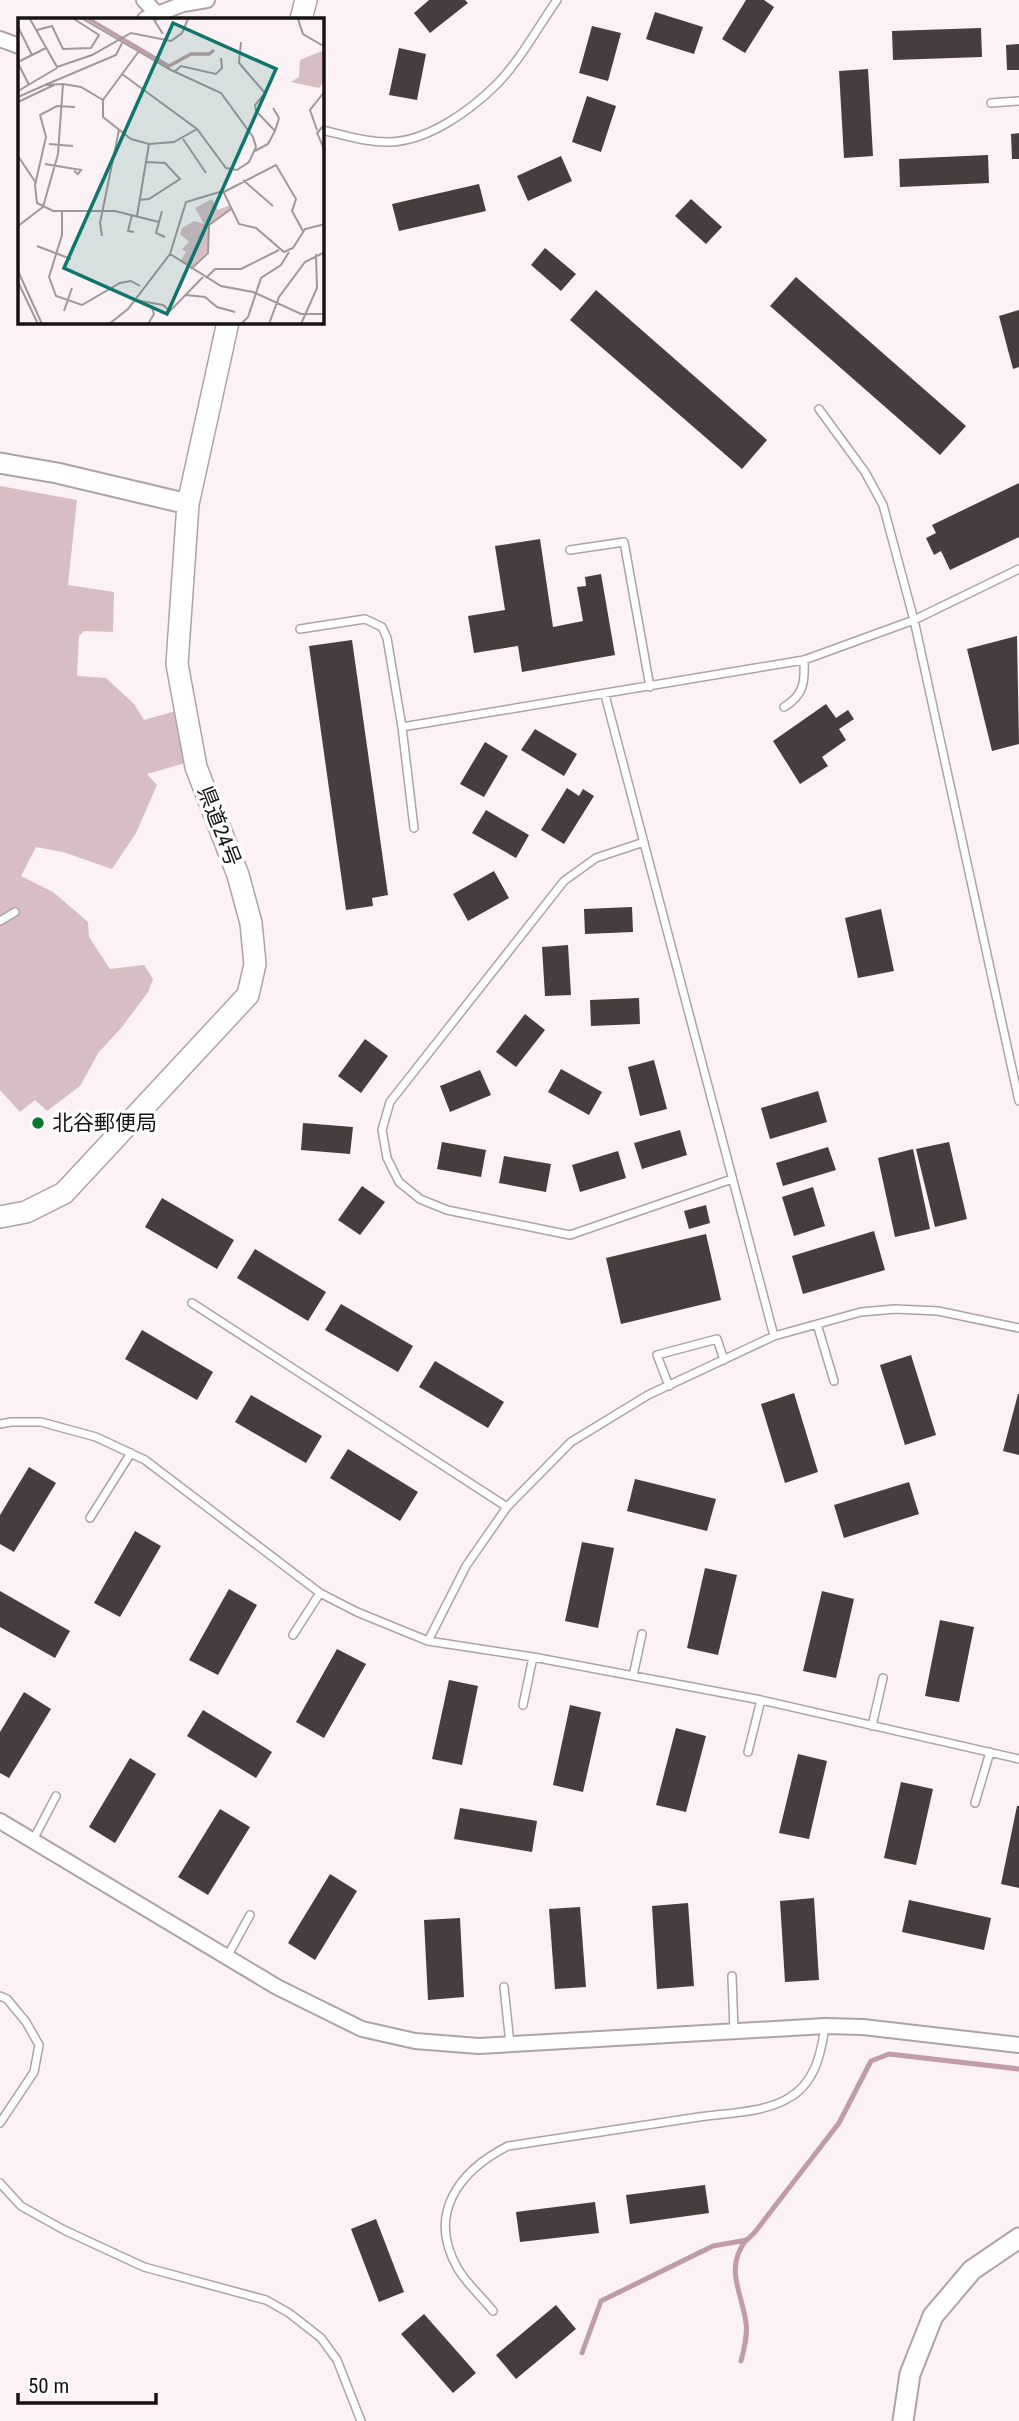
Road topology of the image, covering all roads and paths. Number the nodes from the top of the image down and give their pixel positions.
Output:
1 (144, 0) edge
2 (207, 0) edge
3 (306, 0) edge
4 (557, 0) edge
5 (183, 2) edge
6 (151, 16) edge
7 (301, 18) edge
8 (0, 39) edge
9 (18, 46) edge
10 (1019, 101) edge
11 (991, 103) dead end
12 (324, 130) edge
13 (228, 324) edge
14 (818, 409) dead end
15 (0, 463) edge
16 (188, 504) junction
17 (570, 550) dead end
18 (1019, 569) edge
19 (914, 620) junction
20 (300, 629) dead end
21 (804, 660) junction
22 (650, 687) junction
23 (606, 695) junction
24 (784, 707) dead end
25 (402, 727) junction
26 (414, 828) dead end
27 (644, 842) junction
28 (15, 912) dead end
29 (0, 921) edge
30 (1019, 1101) edge
31 (732, 1179) junction
32 (0, 1217) edge
33 (192, 1303) dead end
34 (817, 1324) junction
35 (1019, 1328) edge
36 (774, 1336) junction
37 (724, 1360) junction
38 (834, 1381) dead end
39 (669, 1385) junction
40 (0, 1424) edge
41 (131, 1453) junction
42 (507, 1507) junction
43 (90, 1518) dead end
44 (320, 1593) junction
45 (642, 1634) dead end
46 (293, 1635) dead end
47 (428, 1641) junction
48 (533, 1657) junction
49 (633, 1676) junction
50 (883, 1678) dead end
51 (761, 1700) junction
52 (523, 1704) dead end
53 (872, 1726) junction
54 (748, 1752) dead end
55 (990, 1752) junction
56 (1019, 1759) edge
57 (56, 1796) dead end
58 (975, 1802) dead end
59 (0, 1821) edge
60 (33, 1840) junction
61 (250, 1914) dead end
62 (227, 1957) junction
63 (732, 1976) dead end
64 (504, 1987) dead end
65 (0, 1996) edge
66 (825, 2026) junction
67 (734, 2031) junction
68 (510, 2045) junction
69 (1019, 2045) edge
70 (0, 2123) edge
71 (0, 2183) edge
72 (1019, 2238) edge
73 (493, 2311) dead end
74 (361, 2421) edge
75 (903, 2421) edge

1 - 6 street
2 - 5 street
3 - 7 main road
4 - 12 lane
5 - 6 street
8 - 9 street
10 - 11 lane
13 - 16 main road, 県道24号
14 - 19 lane
15 - 16 street
16 - 32 main road, 県道24号
17 - 22 lane
18 - 19 lane
19 - 21 lane
19 - 30 lane
20 - 25 lane
21 - 22 lane
21 - 24 lane
22 - 23 lane
23 - 25 lane
23 - 27 lane
25 - 26 lane
27 - 31 lane
27 - 31 lane
28 - 29 lane
31 - 36 lane
33 - 42 lane
34 - 35 lane
34 - 36 lane
34 - 38 lane
36 - 37 lane
37 - 39 lane
37 - 39 lane
39 - 42 lane
40 - 41 lane
41 - 43 lane
41 - 44 lane
42 - 47 lane
44 - 46 lane
44 - 47 lane
45 - 49 lane
47 - 48 lane
48 - 49 lane
48 - 52 lane
49 - 51 lane
50 - 53 lane
51 - 53 lane
51 - 54 lane
53 - 55 lane
55 - 56 lane
55 - 58 lane
57 - 60 lane
59 - 60 street
60 - 62 street
61 - 62 lane
62 - 68 street
63 - 67 lane
64 - 68 lane
65 - 70 lane
66 - 67 street
66 - 69 street
66 - 73 lane
67 - 68 street
71 - 74 lane
72 - 75 street

